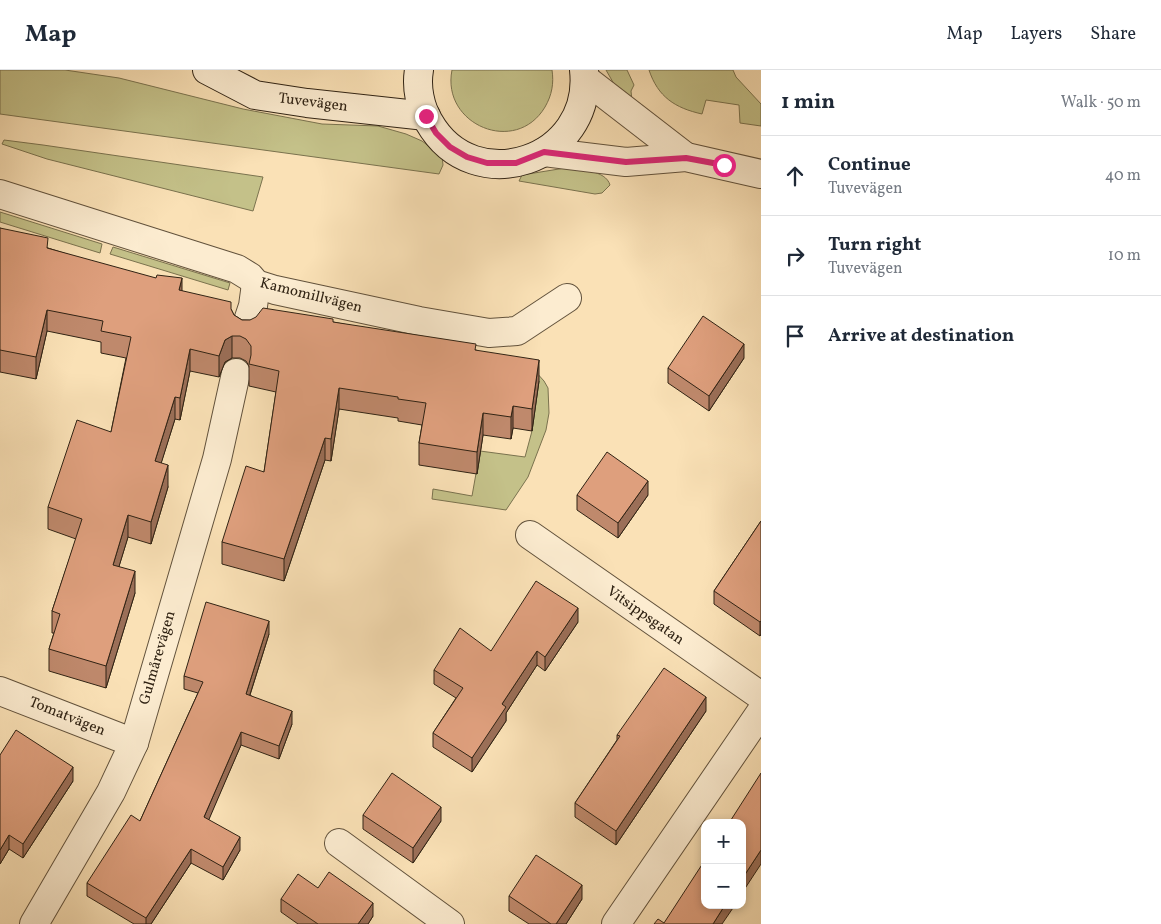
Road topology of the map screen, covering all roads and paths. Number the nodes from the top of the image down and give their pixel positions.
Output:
1 (207, 70) edge
2 (419, 70) edge
3 (585, 75) edge
4 (426, 116) junction
5 (544, 152) junction
6 (686, 158) junction
7 (761, 174) edge
8 (0, 194) edge
9 (256, 284) junction
10 (567, 298) dead end
11 (246, 327) edge
12 (236, 373) dead end
13 (530, 535) dead end
14 (0, 690) edge
15 (761, 696) edge
16 (761, 712) edge
17 (134, 743) junction
18 (339, 843) dead end
19 (34, 924) edge
20 (450, 924) edge
21 (616, 924) edge

1 - 4 street, Tuvevägen
2 - 4 street
3 - 5 street
3 - 6 street
4 - 5 street
5 - 6 street
6 - 7 street
8 - 9 street, Kamomillvägen
9 - 10 street, Kamomillvägen
9 - 11 street
12 - 17 street, Gulmårevägen
13 - 15 street, Vitsippsgatan
14 - 17 street, Tomatvägen
16 - 21 street
17 - 19 street, Gulmårevägen
18 - 20 street

